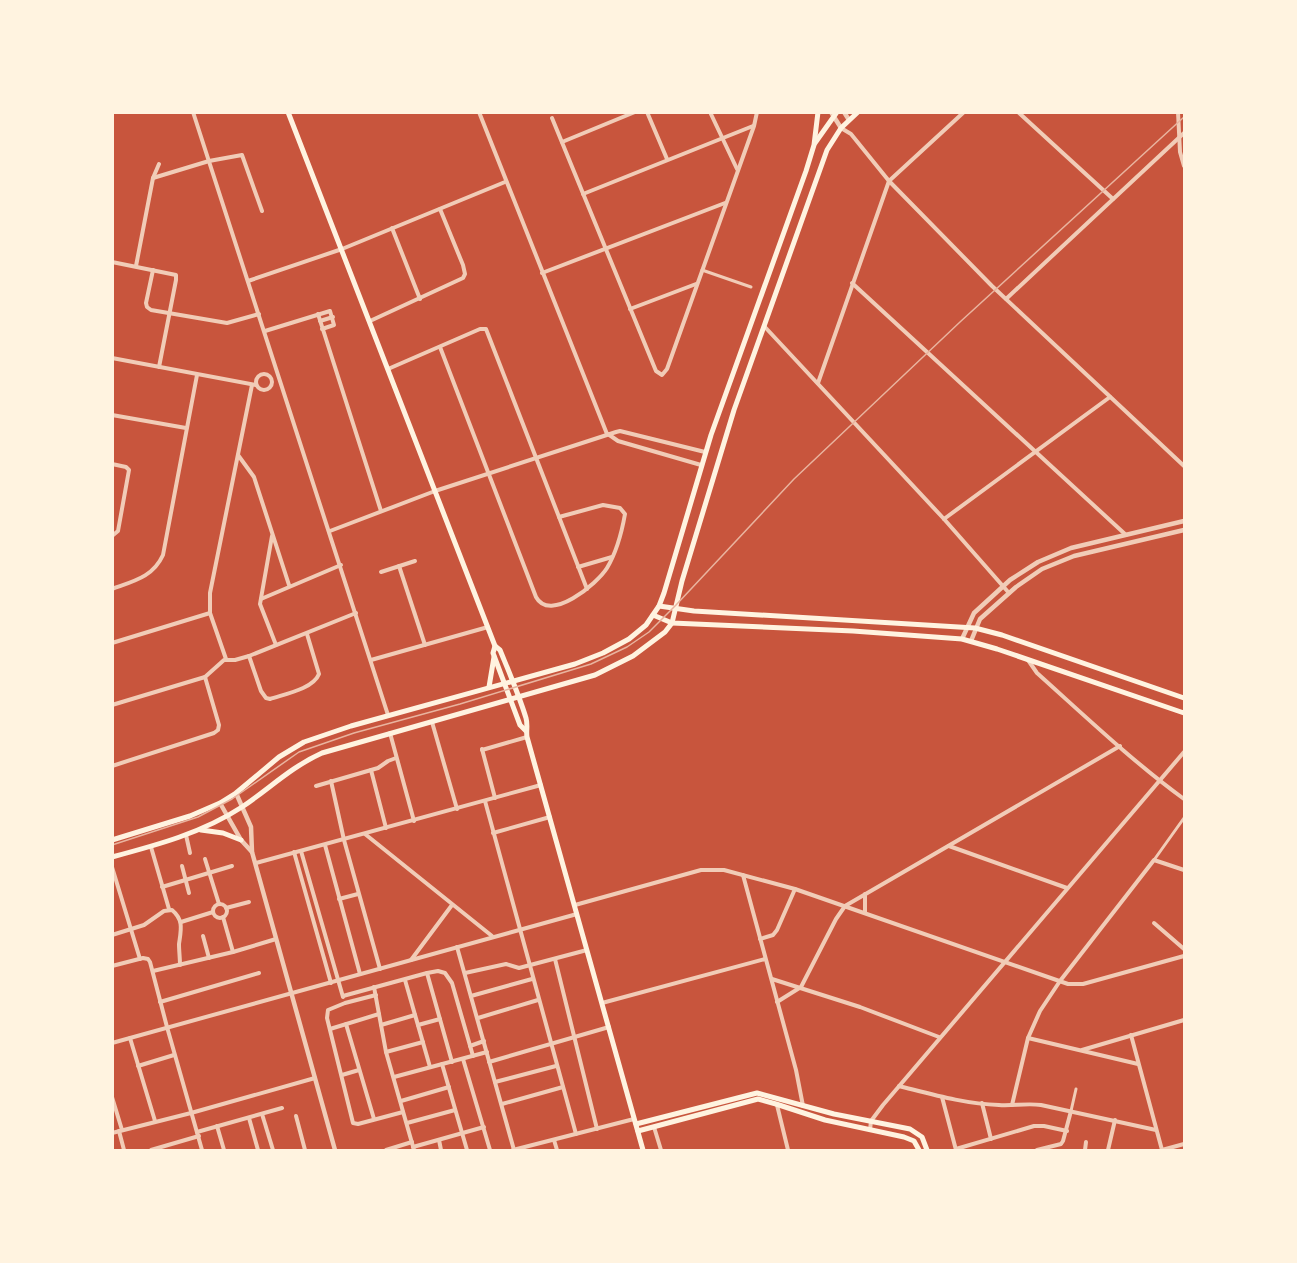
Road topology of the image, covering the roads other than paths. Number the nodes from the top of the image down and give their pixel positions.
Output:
1 (193, 112) edge
2 (288, 112) edge
3 (479, 112) edge
4 (635, 112) edge
5 (648, 112) edge
6 (710, 112) edge
7 (757, 112) edge
8 (818, 112) edge
9 (843, 112) edge
10 (858, 112) edge
11 (964, 112) edge
12 (1018, 112) edge
13 (1178, 112) edge
14 (834, 114) edge
15 (552, 118) dead end
16 (849, 120) junction
17 (754, 126) junction
18 (842, 128) junction
19 (1185, 133) edge
20 (851, 134) junction
21 (723, 138) junction
22 (1179, 138) junction
23 (562, 142) junction
24 (814, 145) junction
25 (667, 159) junction
26 (209, 161) junction
27 (159, 164) dead end
28 (1185, 166) edge
29 (738, 170) junction
30 (153, 178) junction
31 (505, 182) junction
32 (889, 182) junction
33 (583, 194) junction
34 (1113, 199) junction
35 (725, 202) junction
36 (440, 209) junction
37 (262, 211) dead end
38 (392, 228) junction
39 (605, 248) junction
40 (342, 249) junction
41 (112, 262) edge
42 (136, 266) junction
43 (153, 270) junction
44 (702, 270) junction
45 (542, 273) junction
46 (248, 281) junction
47 (852, 283) junction
48 (696, 284) junction
49 (751, 287) dead end
50 (420, 299) junction
51 (1006, 299) junction
52 (630, 309) junction
53 (170, 313) junction
54 (259, 314) junction
55 (318, 314) junction
56 (333, 317) junction
57 (320, 321) junction
58 (370, 321) junction
59 (764, 326) junction
60 (322, 329) junction
61 (265, 331) junction
62 (440, 346) junction
63 (112, 358) edge
64 (159, 368) junction
65 (388, 369) junction
66 (197, 375) junction
67 (279, 377) junction
68 (272, 380) junction
69 (818, 383) junction
70 (254, 385) junction
71 (1110, 397) junction
72 (112, 415) edge
73 (186, 428) junction
74 (607, 434) junction
75 (1035, 452) junction
76 (705, 453) junction
77 (238, 454) junction
78 (536, 458) junction
79 (112, 464) edge
80 (701, 465) junction
81 (1185, 466) edge
82 (488, 473) junction
83 (435, 491) junction
84 (381, 511) junction
85 (559, 517) junction
86 (945, 519) junction
87 (1185, 521) edge
88 (1185, 530) edge
89 (330, 531) junction
90 (273, 534) junction
91 (1126, 535) junction
92 (112, 536) edge
93 (612, 557) junction
94 (415, 561) dead end
95 (340, 565) junction
96 (399, 566) junction
97 (578, 567) junction
98 (381, 572) dead end
99 (289, 585) junction
100 (1004, 586) junction
101 (112, 589) edge
102 (587, 589) junction
103 (1009, 592) junction
104 (260, 599) junction
105 (659, 606) junction
106 (675, 609) junction
107 (210, 613) junction
108 (356, 613) junction
109 (653, 615) junction
110 (672, 624) junction
111 (488, 627) junction
112 (966, 627) junction
113 (975, 628) junction
114 (307, 634) junction
115 (962, 639) junction
116 (971, 641) junction
117 (112, 643) edge
118 (276, 645) junction
119 (425, 645) junction
120 (495, 646) junction
121 (494, 655) junction
122 (249, 656) junction
123 (226, 659) junction
124 (371, 660) junction
125 (1028, 660) junction
126 (205, 677) junction
127 (513, 681) junction
128 (505, 682) junction
129 (489, 687) junction
130 (518, 696) junction
131 (1185, 698) edge
132 (511, 699) junction
133 (112, 705) edge
134 (1185, 713) edge
135 (388, 715) junction
136 (432, 722) junction
137 (390, 733) junction
138 (527, 734) junction
139 (1120, 746) junction
140 (1185, 752) edge
141 (396, 758) junction
142 (112, 766) edge
143 (371, 770) junction
144 (331, 781) junction
145 (1160, 781) junction
146 (541, 785) junction
147 (316, 786) dead end
148 (236, 793) junction
149 (495, 798) junction
150 (1185, 799) edge
151 (484, 801) junction
152 (220, 803) junction
153 (243, 807) junction
154 (457, 809) junction
155 (226, 816) junction
156 (550, 817) junction
157 (1185, 818) edge
158 (414, 821) junction
159 (386, 828) junction
160 (199, 830) junction
161 (493, 833) junction
162 (364, 834) junction
163 (186, 835) junction
164 (112, 840) edge
165 (241, 840) junction
166 (344, 840) junction
167 (325, 845) junction
168 (151, 846) junction
169 (949, 846) junction
170 (301, 851) junction
171 (252, 852) junction
172 (294, 852) junction
173 (190, 853) dead end
174 (112, 857) edge
175 (205, 859) dead end
176 (1154, 860) junction
177 (256, 863) junction
178 (182, 866) dead end
179 (232, 866) dead end
180 (112, 867) edge
181 (1185, 870) edge
182 (210, 873) junction
183 (743, 875) junction
184 (186, 880) junction
185 (162, 887) junction
186 (1067, 888) junction
187 (795, 889) junction
188 (189, 893) dead end
189 (865, 893) junction
190 (358, 894) junction
191 (339, 899) junction
192 (249, 902) dead end
193 (219, 904) junction
194 (452, 905) junction
195 (574, 905) junction
196 (845, 906) junction
197 (226, 908) junction
198 (169, 909) junction
199 (213, 912) junction
200 (865, 913) junction
201 (577, 914) junction
202 (223, 917) junction
203 (181, 922) junction
204 (1154, 923) dead end
205 (131, 929) junction
206 (519, 930) junction
207 (112, 935) edge
208 (203, 936) dead end
209 (325, 937) junction
210 (493, 937) junction
211 (276, 939) junction
212 (319, 939) junction
213 (759, 939) junction
214 (457, 947) junction
215 (1185, 949) edge
216 (587, 950) junction
217 (233, 952) junction
218 (1185, 956) edge
219 (209, 958) junction
220 (555, 958) junction
221 (140, 959) junction
222 (765, 959) junction
223 (410, 961) junction
224 (1005, 963) junction
225 (180, 965) junction
226 (112, 966) edge
227 (528, 966) junction
228 (380, 969) junction
229 (153, 971) junction
230 (260, 973) dead end
231 (427, 973) junction
232 (465, 973) junction
233 (360, 974) junction
234 (532, 979) junction
235 (772, 979) junction
236 (338, 980) junction
237 (405, 980) junction
238 (1059, 981) junction
239 (331, 982) junction
240 (374, 987) junction
241 (801, 987) junction
242 (292, 994) junction
243 (376, 995) junction
244 (343, 996) junction
245 (471, 996) junction
246 (538, 1000) junction
247 (160, 1002) junction
248 (777, 1002) junction
249 (345, 1003) junction
250 (602, 1003) junction
251 (379, 1014) junction
252 (415, 1015) junction
253 (478, 1018) junction
254 (440, 1019) junction
255 (1185, 1020) edge
256 (346, 1024) junction
257 (381, 1025) junction
258 (418, 1025) junction
259 (167, 1027) junction
260 (609, 1027) junction
261 (330, 1029) junction
262 (1131, 1035) junction
263 (573, 1037) junction
264 (939, 1037) junction
265 (130, 1038) junction
266 (1028, 1038) junction
267 (484, 1041) junction
268 (112, 1042) edge
269 (423, 1042) junction
270 (550, 1044) junction
271 (470, 1046) junction
272 (1081, 1050) junction
273 (386, 1052) junction
274 (487, 1052) junction
275 (174, 1054) junction
276 (473, 1056) junction
277 (463, 1059) junction
278 (452, 1062) junction
279 (489, 1062) junction
280 (442, 1064) junction
281 (1138, 1064) junction
282 (138, 1066) junction
283 (556, 1066) junction
284 (430, 1067) junction
285 (359, 1070) junction
286 (342, 1075) junction
287 (394, 1077) junction
288 (315, 1078) junction
289 (495, 1082) junction
290 (899, 1086) junction
291 (449, 1087) junction
292 (562, 1087) junction
293 (1076, 1089) dead end
294 (112, 1097) edge
295 (942, 1097) junction
296 (401, 1101) junction
297 (982, 1103) junction
298 (502, 1104) junction
299 (776, 1104) junction
300 (1012, 1105) junction
301 (803, 1106) junction
302 (282, 1108) dead end
303 (455, 1110) junction
304 (1071, 1110) junction
305 (403, 1112) junction
306 (191, 1113) junction
307 (801, 1113) junction
308 (262, 1114) junction
309 (296, 1116) dead end
310 (249, 1118) junction
311 (374, 1119) junction
312 (1115, 1120) junction
313 (155, 1121) junction
314 (635, 1121) junction
315 (872, 1121) junction
316 (406, 1123) junction
317 (217, 1126) junction
318 (484, 1127) junction
319 (654, 1127) junction
320 (597, 1129) junction
321 (120, 1130) junction
322 (870, 1130) junction
323 (1156, 1130) junction
324 (638, 1131) junction
325 (1067, 1131) junction
326 (112, 1133) edge
327 (462, 1133) junction
328 (198, 1134) junction
329 (576, 1134) junction
330 (439, 1139) junction
331 (991, 1139) junction
332 (554, 1140) junction
333 (1086, 1142) dead end
334 (1185, 1144) edge
335 (413, 1146) edge
336 (160, 1149) edge
337 (123, 1150) edge
338 (151, 1150) edge
339 (202, 1150) edge
340 (224, 1150) edge
341 (258, 1150) edge
342 (273, 1150) edge
343 (305, 1150) edge
344 (334, 1150) edge
345 (386, 1150) edge
346 (441, 1150) edge
347 (467, 1150) edge
348 (490, 1150) edge
349 (513, 1150) edge
350 (557, 1150) edge
351 (643, 1150) edge
352 (661, 1150) edge
353 (788, 1150) edge
354 (920, 1150) edge
355 (927, 1150) edge
356 (956, 1150) edge
357 (1037, 1150) edge
358 (1084, 1150) edge
359 (1108, 1150) edge
360 (1162, 1150) edge

1 - 26 street
2 - 40 main road
3 - 31 street
4 - 23 street
5 - 25 street
6 - 21 street
7 - 17 street
8 - 24 main road
9 - 16 street
10 - 16 main road
11 - 32 street
12 - 34 street
13 - 22 street
14 - 18 street
14 - 24 main road
15 - 23 street
16 - 18 main road
16 - 20 street
17 - 21 street
17 - 29 street
18 - 20 street
18 - 59 main road
19 - 22 street
20 - 32 street
21 - 25 street
21 - 29 street
22 - 28 street
22 - 34 street
23 - 33 street
24 - 76 main road
25 - 33 street
26 - 30 street
26 - 37 street
26 - 46 street
27 - 30 street
29 - 35 street
30 - 42 street
31 - 36 street
31 - 45 street
32 - 47 street
32 - 51 street
33 - 39 street
34 - 51 street
35 - 39 street
35 - 44 street
36 - 38 street
36 - 50 street
38 - 40 street
38 - 50 street
39 - 45 street
39 - 52 street
40 - 46 street
40 - 58 main road
41 - 42 street
42 - 43 street
43 - 53 street
43 - 53 street
44 - 48 street
44 - 49 street
45 - 74 street
46 - 54 street
47 - 69 street
47 - 75 street
48 - 52 street
48 - 52 street
50 - 58 street
51 - 71 street
53 - 54 street
53 - 64 street
54 - 61 street
55 - 56 street
55 - 57 street
55 - 61 street
56 - 57 street
56 - 60 street
57 - 60 street
58 - 65 main road
59 - 69 street
59 - 106 main road
60 - 84 street
61 - 67 street
62 - 65 street
62 - 78 street
62 - 82 street
63 - 64 street
64 - 66 street
65 - 83 main road
66 - 70 street
66 - 73 street
67 - 68 street
67 - 89 street
68 - 70 street
68 - 70 street
69 - 86 street
70 - 77 street
71 - 75 street
71 - 81 street
72 - 73 street
73 - 101 street
74 - 76 street
74 - 78 street
74 - 80 street
75 - 86 street
75 - 91 street
76 - 80 main road
77 - 90 street
77 - 107 street
78 - 82 street
78 - 85 street
79 - 92 street
80 - 105 main road
82 - 83 street
82 - 102 street
83 - 84 street
83 - 111 main road
84 - 89 street
85 - 93 street
85 - 97 street
86 - 100 street
87 - 91 street
88 - 103 street
89 - 95 street
90 - 99 street
90 - 104 street
91 - 100 street
93 - 97 street
93 - 102 street
94 - 96 street
95 - 99 street
95 - 108 street
96 - 98 street
96 - 119 street
97 - 102 street
99 - 104 street
100 - 103 street
100 - 112 street
103 - 113 street
104 - 118 street
105 - 106 main road
105 - 109 main road
106 - 110 main road
106 - 112 main road
107 - 117 street
107 - 123 street
108 - 114 street
108 - 124 street
109 - 110 main road
109 - 127 main road
110 - 115 main road
110 - 130 main road
111 - 119 street
111 - 120 main road
112 - 113 main road
112 - 115 street
113 - 116 street
113 - 131 main road
114 - 118 street
114 - 122 street
115 - 116 main road
116 - 125 main road
118 - 122 street
119 - 124 street
120 - 121 main road
120 - 127 main road
121 - 128 main road
121 - 129 main road
122 - 123 street
123 - 126 street
124 - 135 street
125 - 134 main road
125 - 139 street
126 - 133 street
126 - 142 street
127 - 128 main road
127 - 130 main road
128 - 129 main road
128 - 132 main road
129 - 135 main road
130 - 132 main road
130 - 138 main road
132 - 136 main road
132 - 138 main road
135 - 148 main road
136 - 137 main road
136 - 154 street
137 - 141 street
137 - 153 main road
138 - 146 main road
138 - 149 street
139 - 145 street
139 - 169 street
140 - 145 street
141 - 143 street
141 - 158 street
143 - 144 street
143 - 159 street
144 - 147 street
144 - 166 street
145 - 150 street
145 - 186 street
146 - 149 street
146 - 156 main road
148 - 152 main road
148 - 153 street
149 - 151 street
151 - 154 street
151 - 161 street
152 - 155 street
152 - 164 main road
153 - 155 main road
153 - 171 street
154 - 158 street
155 - 160 main road
155 - 165 street
156 - 161 street
156 - 195 main road
157 - 176 street
158 - 159 street
159 - 162 street
160 - 163 main road
160 - 165 main road
161 - 206 street
162 - 166 street
162 - 194 street
163 - 168 main road
163 - 173 street
165 - 171 street
166 - 167 street
166 - 190 street
167 - 170 street
167 - 191 street
168 - 174 main road
168 - 185 street
169 - 186 street
169 - 189 street
170 - 172 street
170 - 209 street
171 - 177 street
172 - 177 street
172 - 212 street
175 - 182 street
176 - 181 street
176 - 238 street
177 - 211 street
178 - 184 street
179 - 182 street
180 - 205 street
182 - 184 street
182 - 193 street
183 - 187 street
183 - 195 street
183 - 213 street
184 - 185 street
184 - 188 street
185 - 198 street
186 - 224 street
187 - 196 street
187 - 213 street
189 - 196 street
189 - 200 street
190 - 191 street
190 - 228 street
191 - 233 street
192 - 197 street
193 - 197 street
193 - 199 street
194 - 210 street
194 - 223 street
195 - 201 main road
196 - 200 street
196 - 241 street
197 - 202 street
198 - 203 street
198 - 205 street
199 - 202 street
199 - 203 street
200 - 224 street
201 - 206 street
201 - 216 main road
202 - 217 street
203 - 225 street
204 - 215 street
205 - 207 street
205 - 221 street
206 - 210 street
206 - 227 street
208 - 219 street
209 - 212 street
209 - 236 street
210 - 214 street
211 - 217 street
211 - 242 street
212 - 239 street
213 - 222 street
214 - 223 street
214 - 232 street
216 - 220 street
216 - 250 main road
217 - 219 street
218 - 238 street
219 - 225 street
220 - 227 street
220 - 263 street
221 - 226 street
221 - 229 street
222 - 235 street
222 - 250 street
223 - 228 street
224 - 238 street
224 - 264 street
225 - 229 street
227 - 232 street
227 - 234 street
228 - 233 street
229 - 247 street
230 - 247 street
231 - 237 street
231 - 254 street
231 - 271 street
232 - 245 street
233 - 236 street
234 - 245 street
234 - 246 street
235 - 241 street
235 - 248 street
236 - 239 street
236 - 244 street
237 - 240 street
237 - 252 street
238 - 266 street
239 - 242 street
240 - 243 street
240 - 244 street
241 - 248 street
241 - 264 street
242 - 259 street
242 - 288 street
243 - 249 street
243 - 251 street
244 - 249 street
245 - 253 street
246 - 253 street
246 - 270 street
247 - 259 street
248 - 301 street
249 - 261 street
250 - 260 main road
251 - 256 street
251 - 257 street
252 - 257 street
252 - 258 street
253 - 267 street
254 - 258 street
254 - 278 street
255 - 262 street
256 - 261 street
256 - 285 street
257 - 273 street
258 - 269 street
259 - 265 street
259 - 275 street
260 - 263 street
260 - 314 main road
261 - 286 street
262 - 272 street
262 - 281 street
263 - 270 street
263 - 320 street
264 - 290 street
265 - 268 street
265 - 282 street
266 - 272 street
266 - 300 street
267 - 271 street
267 - 274 street
269 - 273 street
269 - 284 street
270 - 279 street
270 - 283 street
271 - 276 street
272 - 281 street
273 - 287 street
274 - 276 street
274 - 279 street
275 - 282 street
275 - 306 street
276 - 277 street
277 - 278 street
277 - 318 street
278 - 280 street
279 - 289 street
280 - 284 street
280 - 291 street
281 - 323 street
282 - 313 street
283 - 289 street
283 - 292 street
284 - 287 street
285 - 286 street
285 - 311 street
286 - 311 street
287 - 296 street
288 - 306 street
288 - 344 street
289 - 298 street
290 - 295 street
290 - 315 street
291 - 296 street
291 - 303 street
292 - 298 street
292 - 329 street
293 - 304 street
294 - 321 street
295 - 297 street
295 - 356 street
296 - 305 street
297 - 300 street
297 - 331 street
298 - 349 street
299 - 307 main road
299 - 319 main road
299 - 353 street
300 - 304 street
301 - 307 street
301 - 314 main road
301 - 315 main road
302 - 308 street
303 - 316 street
303 - 327 street
304 - 312 street
304 - 325 street
305 - 311 street
305 - 316 street
306 - 313 street
306 - 328 street
307 - 322 main road
308 - 310 street
308 - 342 street
309 - 343 street
310 - 317 street
310 - 341 street
312 - 323 street
312 - 359 street
313 - 321 street
314 - 320 street
314 - 324 main road
315 - 322 street
315 - 355 main road
316 - 335 street
317 - 328 street
317 - 340 street
318 - 327 street
318 - 348 street
319 - 324 main road
319 - 352 street
320 - 329 street
321 - 326 street
321 - 337 street
322 - 354 main road
323 - 360 street
324 - 351 main road
325 - 331 street
325 - 357 street
327 - 330 street
327 - 347 street
328 - 336 street
328 - 339 street
329 - 332 street
330 - 335 street
330 - 346 street
331 - 356 street
332 - 349 street
332 - 350 street
333 - 358 street
334 - 360 street
335 - 345 street
336 - 338 street

